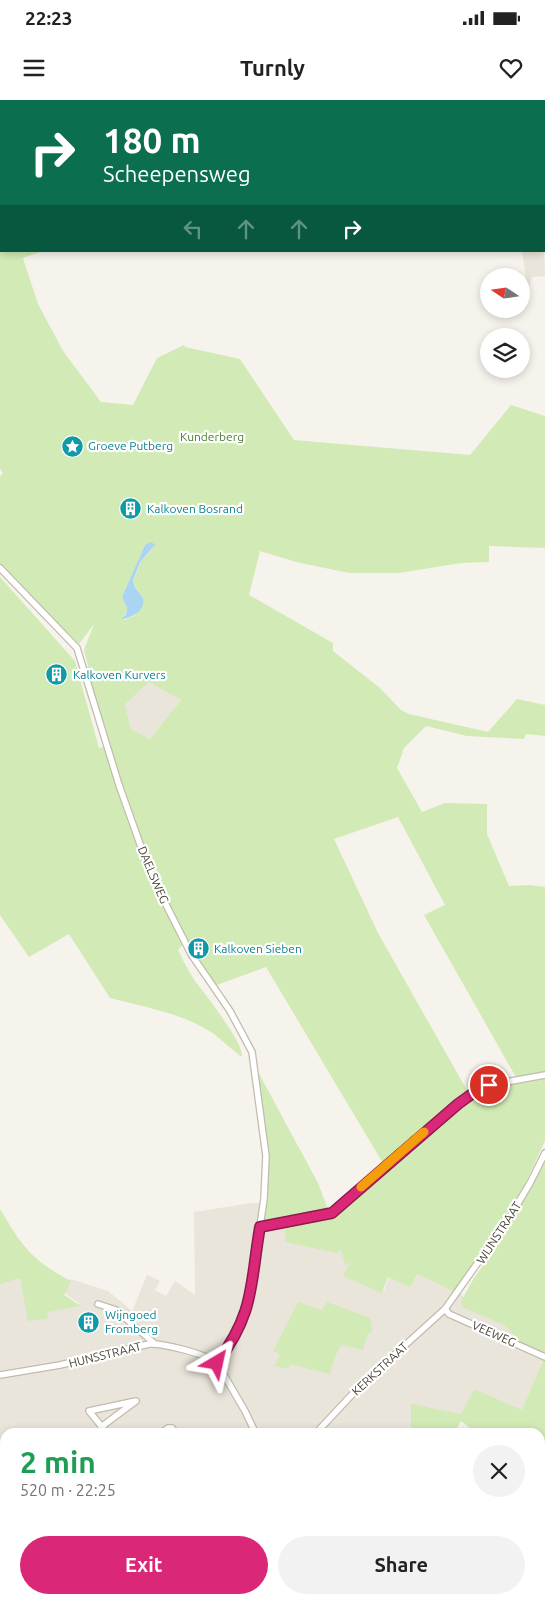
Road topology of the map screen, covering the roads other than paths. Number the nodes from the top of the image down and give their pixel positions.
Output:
1 (0, 568) edge
2 (545, 1075) edge
3 (545, 1153) edge
4 (260, 1227) junction
5 (98, 1304) dead end
6 (445, 1309) junction
7 (155, 1344) junction
8 (545, 1357) edge
9 (217, 1363) junction
10 (0, 1375) edge
11 (101, 1427) joint
12 (252, 1428) edge
13 (321, 1428) edge

1 - 4 street, DAELSWEG
2 - 4 street
3 - 6 street, WIJNSTRAAT
4 - 9 street, DAELSWEG
5 - 7 street
6 - 8 street, VEEWEG
6 - 13 street, KERKSTRAAT
7 - 9 street, HUNSSTRAAT
7 - 10 street, HUNSSTRAAT
9 - 12 street
11 - 11 street

